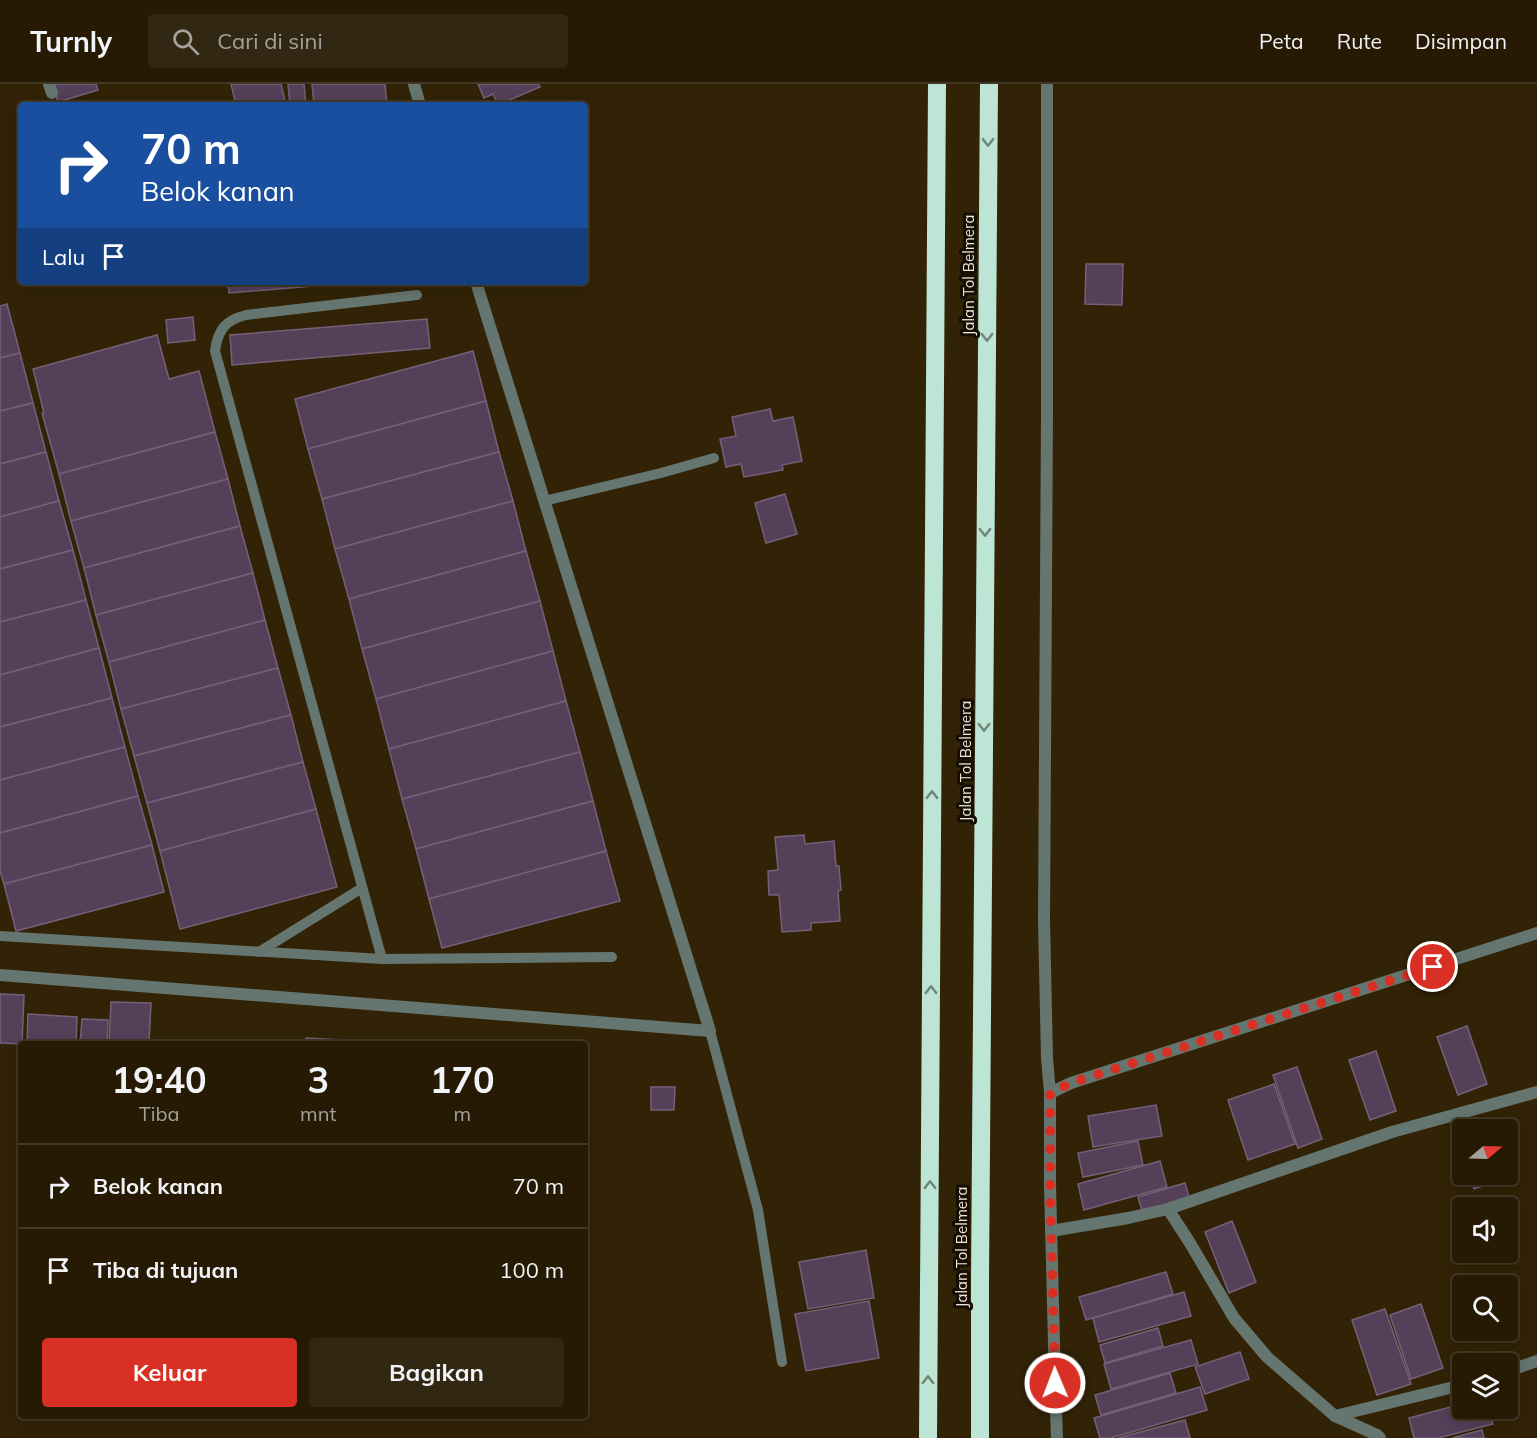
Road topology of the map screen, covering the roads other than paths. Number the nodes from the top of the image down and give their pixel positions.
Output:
1 (414, 84) edge
2 (937, 84) edge
3 (989, 84) edge
4 (1047, 84) edge
5 (419, 102) edge
6 (477, 285) edge
7 (417, 295) dead end
8 (714, 458) dead end
9 (544, 501) junction
10 (362, 888) junction
11 (1537, 933) edge
12 (0, 936) edge
13 (259, 952) junction
14 (612, 957) dead end
15 (382, 959) junction
16 (0, 975) edge
17 (711, 1031) junction
18 (1537, 1092) edge
19 (1050, 1093) junction
20 (1168, 1209) junction
21 (1051, 1230) junction
22 (1537, 1361) edge
23 (782, 1362) dead end
24 (1518, 1368) edge
25 (1452, 1387) edge
26 (1335, 1416) junction
27 (928, 1438) edge
28 (980, 1438) edge
29 (1057, 1438) edge
30 (1380, 1438) edge

1 - 5 street
27 -> 2 highway
3 -> 28 highway, Jalan Tol Belmera
4 - 19 street
6 - 9 street
7 - 10 lane
8 - 9 lane
9 - 17 street
10 - 13 lane
10 - 15 lane
11 - 19 street
12 - 13 lane
13 - 15 lane
14 - 15 lane
16 - 17 street
17 - 23 lane
18 - 20 street
19 - 21 street
20 - 21 street
20 - 26 street
21 - 29 street
22 - 24 street
25 - 26 street
26 - 30 street

